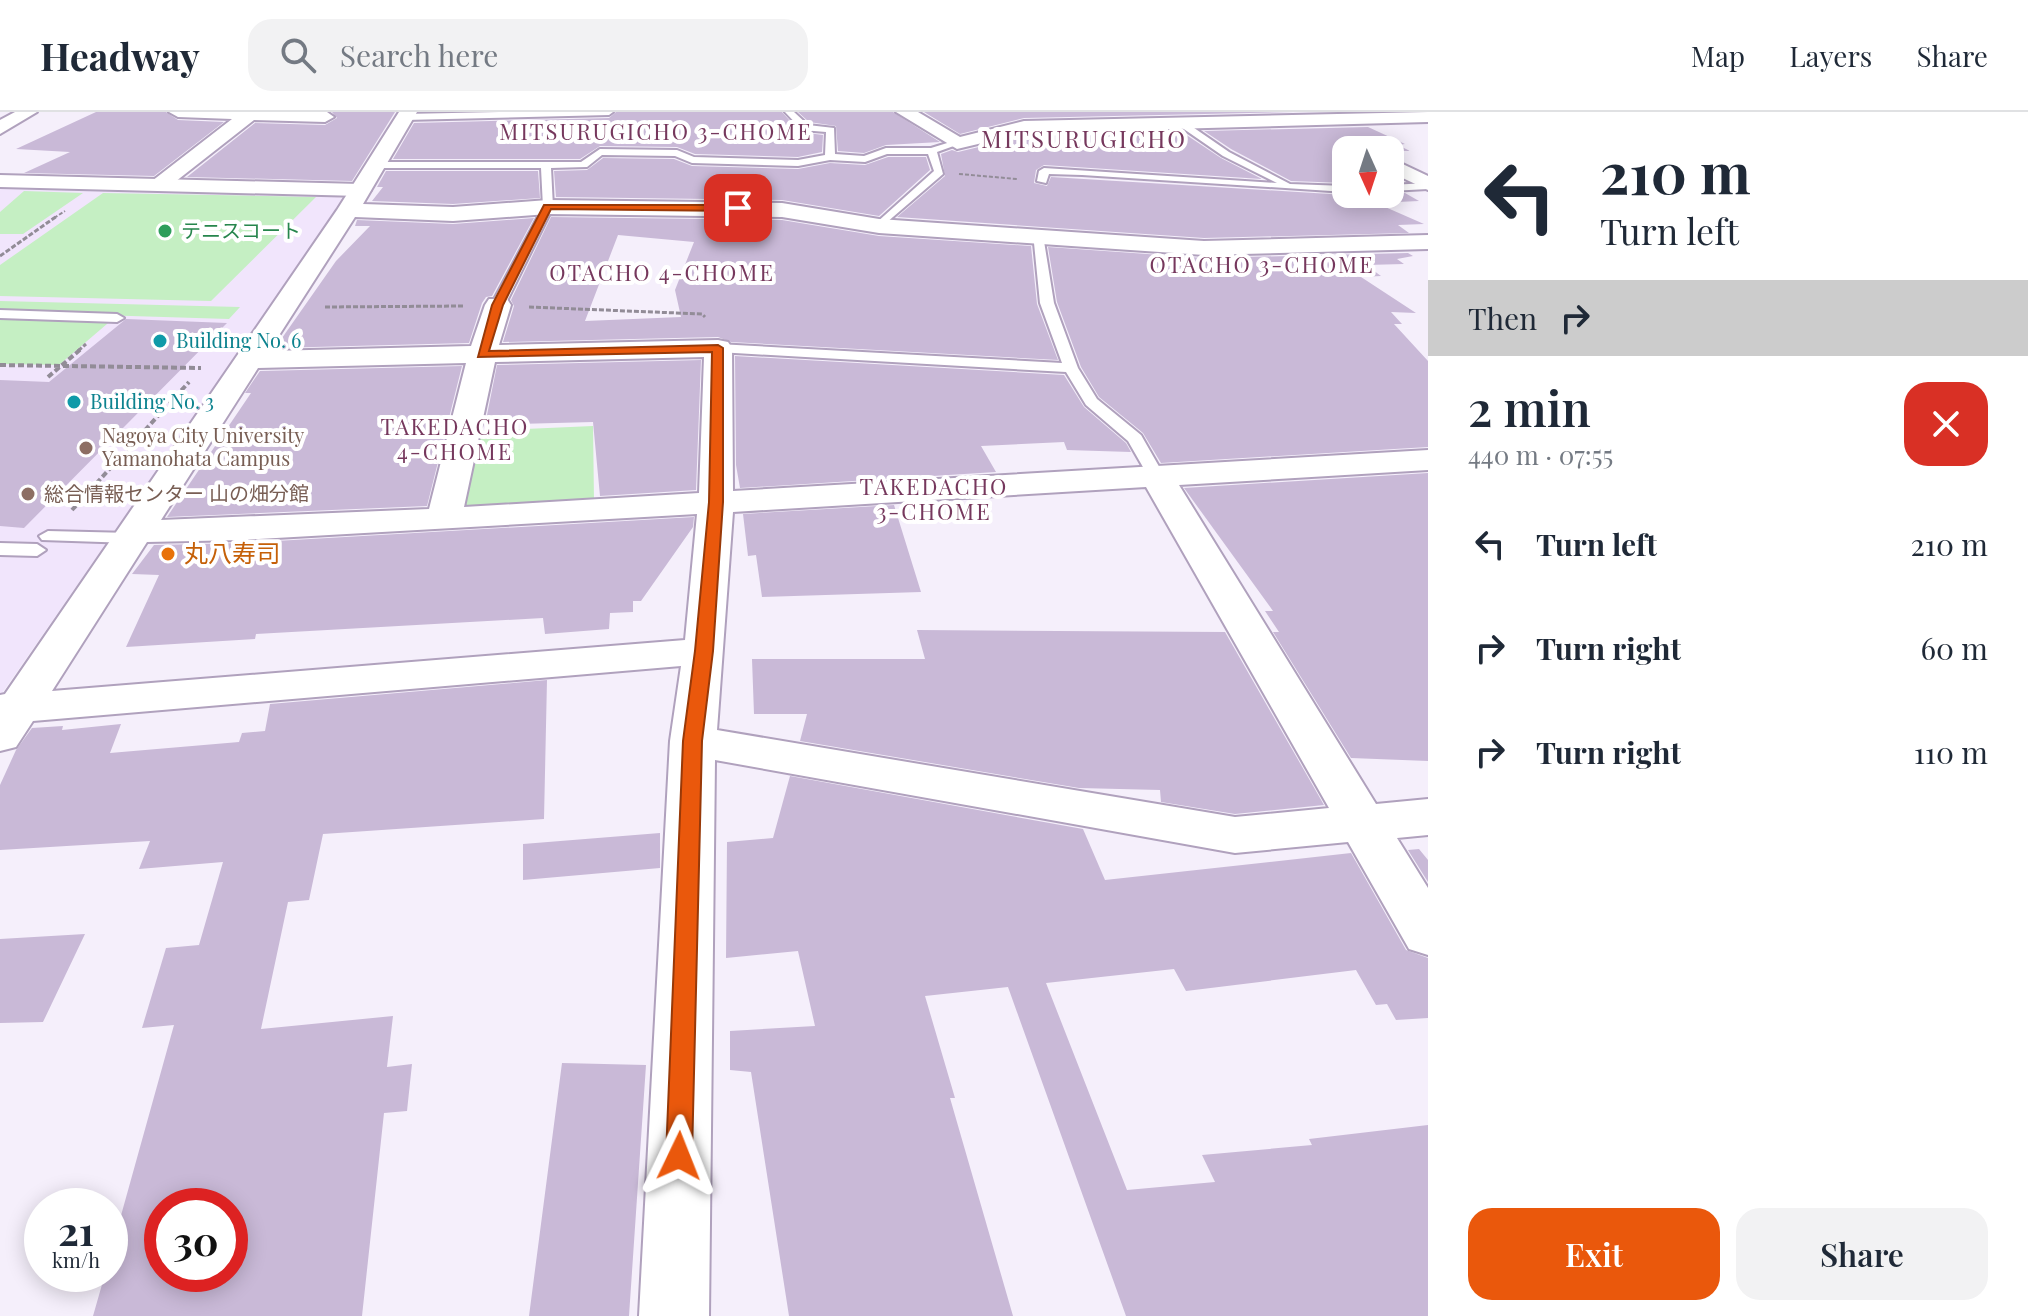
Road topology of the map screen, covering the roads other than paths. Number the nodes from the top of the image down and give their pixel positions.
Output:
1 (28, 112) edge
2 (178, 112) edge
3 (609, 112) edge
4 (789, 112) edge
5 (905, 112) edge
6 (1085, 112) edge
7 (251, 113) edge
8 (407, 114) edge
9 (1299, 116) edge
10 (325, 117) dead end
11 (1428, 117) edge
12 (1181, 123) junction
13 (1107, 125) junction
14 (0, 128) edge
15 (1337, 136) edge
16 (957, 143) junction
17 (932, 151) junction
18 (830, 157) junction
19 (546, 166) junction
20 (1404, 172) edge
21 (0, 181) edge
22 (1042, 181) road end
23 (159, 185) junction
24 (1428, 185) edge
25 (1404, 187) edge
26 (361, 188) junction
27 (1297, 188) junction
28 (1332, 189) edge
29 (548, 207) junction
30 (879, 226) junction
31 (1037, 235) junction
32 (1428, 242) edge
33 (1401, 243) junction
34 (1428, 260) edge
35 (498, 305) joint
36 (0, 314) edge
37 (117, 318) road end
38 (718, 348) junction
39 (482, 355) junction
40 (249, 360) junction
41 (1071, 368) junction
42 (1428, 460) edge
43 (1157, 477) junction
44 (716, 502) junction
45 (444, 519) junction
46 (133, 534) junction
47 (0, 549) edge
48 (704, 651) junction
49 (6, 718) edge
50 (693, 741) junction
51 (1428, 817) edge
52 (1361, 823) junction
53 (1428, 934) edge
54 (674, 1316) edge

1 - 14 street
2 - 7 street
3 - 8 lane
4 - 18 lane
5 - 16 street
6 - 13 street
7 - 10 street
7 - 23 street
8 - 26 street
9 - 11 street
9 - 12 street
9 - 15 street
12 - 13 street
12 - 27 lane
13 - 16 street
16 - 17 lane
17 - 18 lane
17 - 30 lane
18 - 19 lane
19 - 26 lane
19 - 29 lane
20 - 24 street
21 - 23 street
22 - 27 lane
23 - 26 street
24 - 25 lane
26 - 29 street
26 - 40 street
27 - 28 lane
29 - 30 street
29 - 35 lane
30 - 31 street
31 - 33 street
31 - 41 lane
32 - 33 street
33 - 34 street
35 - 39 street
36 - 37 lane
38 - 39 street
38 - 41 lane
38 - 44 street
39 - 40 street
39 - 45 street
40 - 46 street
41 - 43 lane
42 - 43 street
43 - 44 street
43 - 52 street
44 - 45 street
44 - 48 street
45 - 46 street
46 - 47 lane
46 - 49 street
48 - 49 street
48 - 50 street
50 - 52 street
50 - 54 street
51 - 52 street
52 - 53 street

